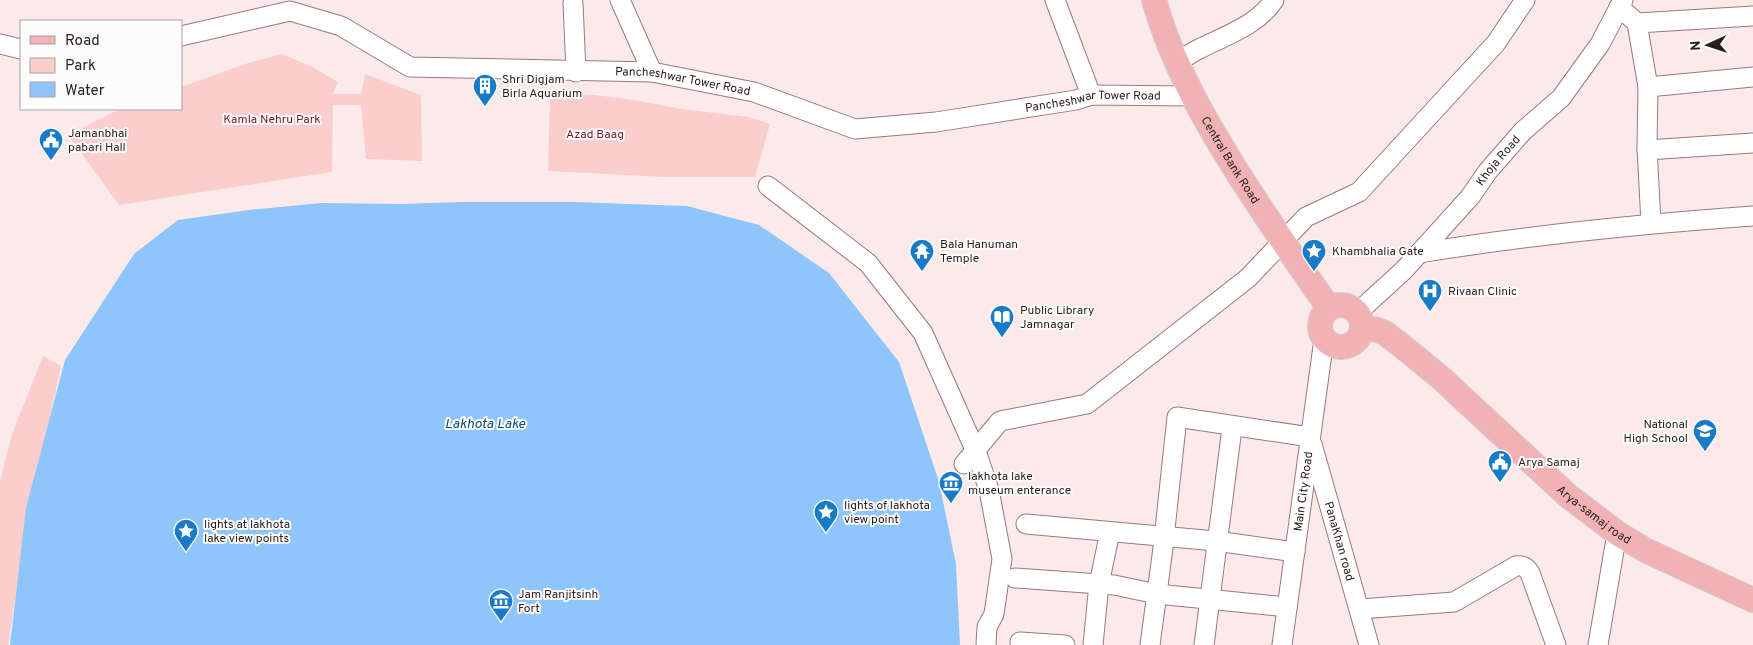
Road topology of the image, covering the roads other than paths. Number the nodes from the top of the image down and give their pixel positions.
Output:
1 (620, 0) edge
2 (1055, 0) edge
3 (1154, 0) edge
4 (1274, 0) edge
5 (1525, 0) edge
6 (573, 3) dead end
7 (1621, 4) edge
8 (293, 6) edge
9 (1753, 16) edge
10 (1637, 24) junction
11 (182, 36) edge
12 (0, 44) edge
13 (20, 49) edge
14 (1176, 63) junction
15 (576, 72) junction
16 (652, 72) junction
17 (1753, 77) edge
18 (1648, 87) junction
19 (1091, 95) junction
20 (1192, 96) junction
21 (1753, 143) edge
22 (1647, 150) junction
23 (768, 186) dead end
24 (1753, 216) edge
25 (1651, 224) junction
26 (1283, 243) junction
27 (1419, 253) junction
28 (1329, 308) junction
29 (1359, 321) junction
30 (1324, 339) junction
31 (1231, 436) dead end
32 (1310, 437) junction
33 (970, 458) junction
34 (1026, 524) dead end
35 (1110, 532) junction
36 (1616, 534) junction
37 (1164, 536) junction
38 (1216, 541) junction
39 (1295, 552) junction
40 (1015, 578) dead end
41 (1099, 584) junction
42 (1157, 594) junction
43 (1211, 599) junction
44 (1753, 600) edge
45 (983, 607) dead end
46 (1287, 607) junction
47 (1360, 609) junction
48 (1020, 642) dead end
49 (982, 645) edge
50 (986, 645) edge
51 (1065, 645) edge
52 (1093, 645) edge
53 (1150, 645) edge
54 (1204, 645) edge
55 (1282, 645) edge
56 (1369, 645) edge
57 (1556, 645) edge
58 (1598, 645) edge

1 - 16 street
2 - 19 street
3 - 14 main road, Central Bank Road
4 - 14 street
5 - 26 street
6 - 15 street
7 - 10 street
7 - 27 street, Khoja Road
8 - 11 street, Pancheshwar Tower Road
8 - 15 street, Pancheshwar Tower Road
9 - 10 street
10 - 18 street
12 - 13 street
14 - 20 main road, Central Bank Road
15 - 16 street, Pancheshwar Tower Road
16 - 19 street, Pancheshwar Tower Road
17 - 18 street
18 - 22 street
19 - 20 street, Pancheshwar Tower Road
20 - 26 main road, Central Bank Road
21 - 22 street
22 - 25 street
23 - 33 street
24 - 25 street
25 - 27 street
26 - 28 main road, Central Bank Road
26 - 33 street
27 - 29 street, Khoja Road
28 - 29 main road
28 - 30 main road
29 - 30 main road
29 - 36 main road, Arya-samaj road
30 - 32 street, Main City Road
31 - 38 street
32 - 37 street
32 - 39 street, Main City Road
32 - 47 street, PanaKhan road
33 - 50 street
34 - 35 street
35 - 37 street
35 - 41 street
36 - 44 main road, Arya-samaj road
36 - 58 street
37 - 38 street
37 - 42 street
38 - 39 street
38 - 43 street
39 - 46 street, Main City Road
40 - 41 street
41 - 42 street
41 - 52 street
42 - 43 street
42 - 53 street
43 - 46 street
43 - 54 street
45 - 49 street
46 - 55 street, Main City Road
47 - 56 street, PanaKhan road
47 - 57 street
48 - 51 street

